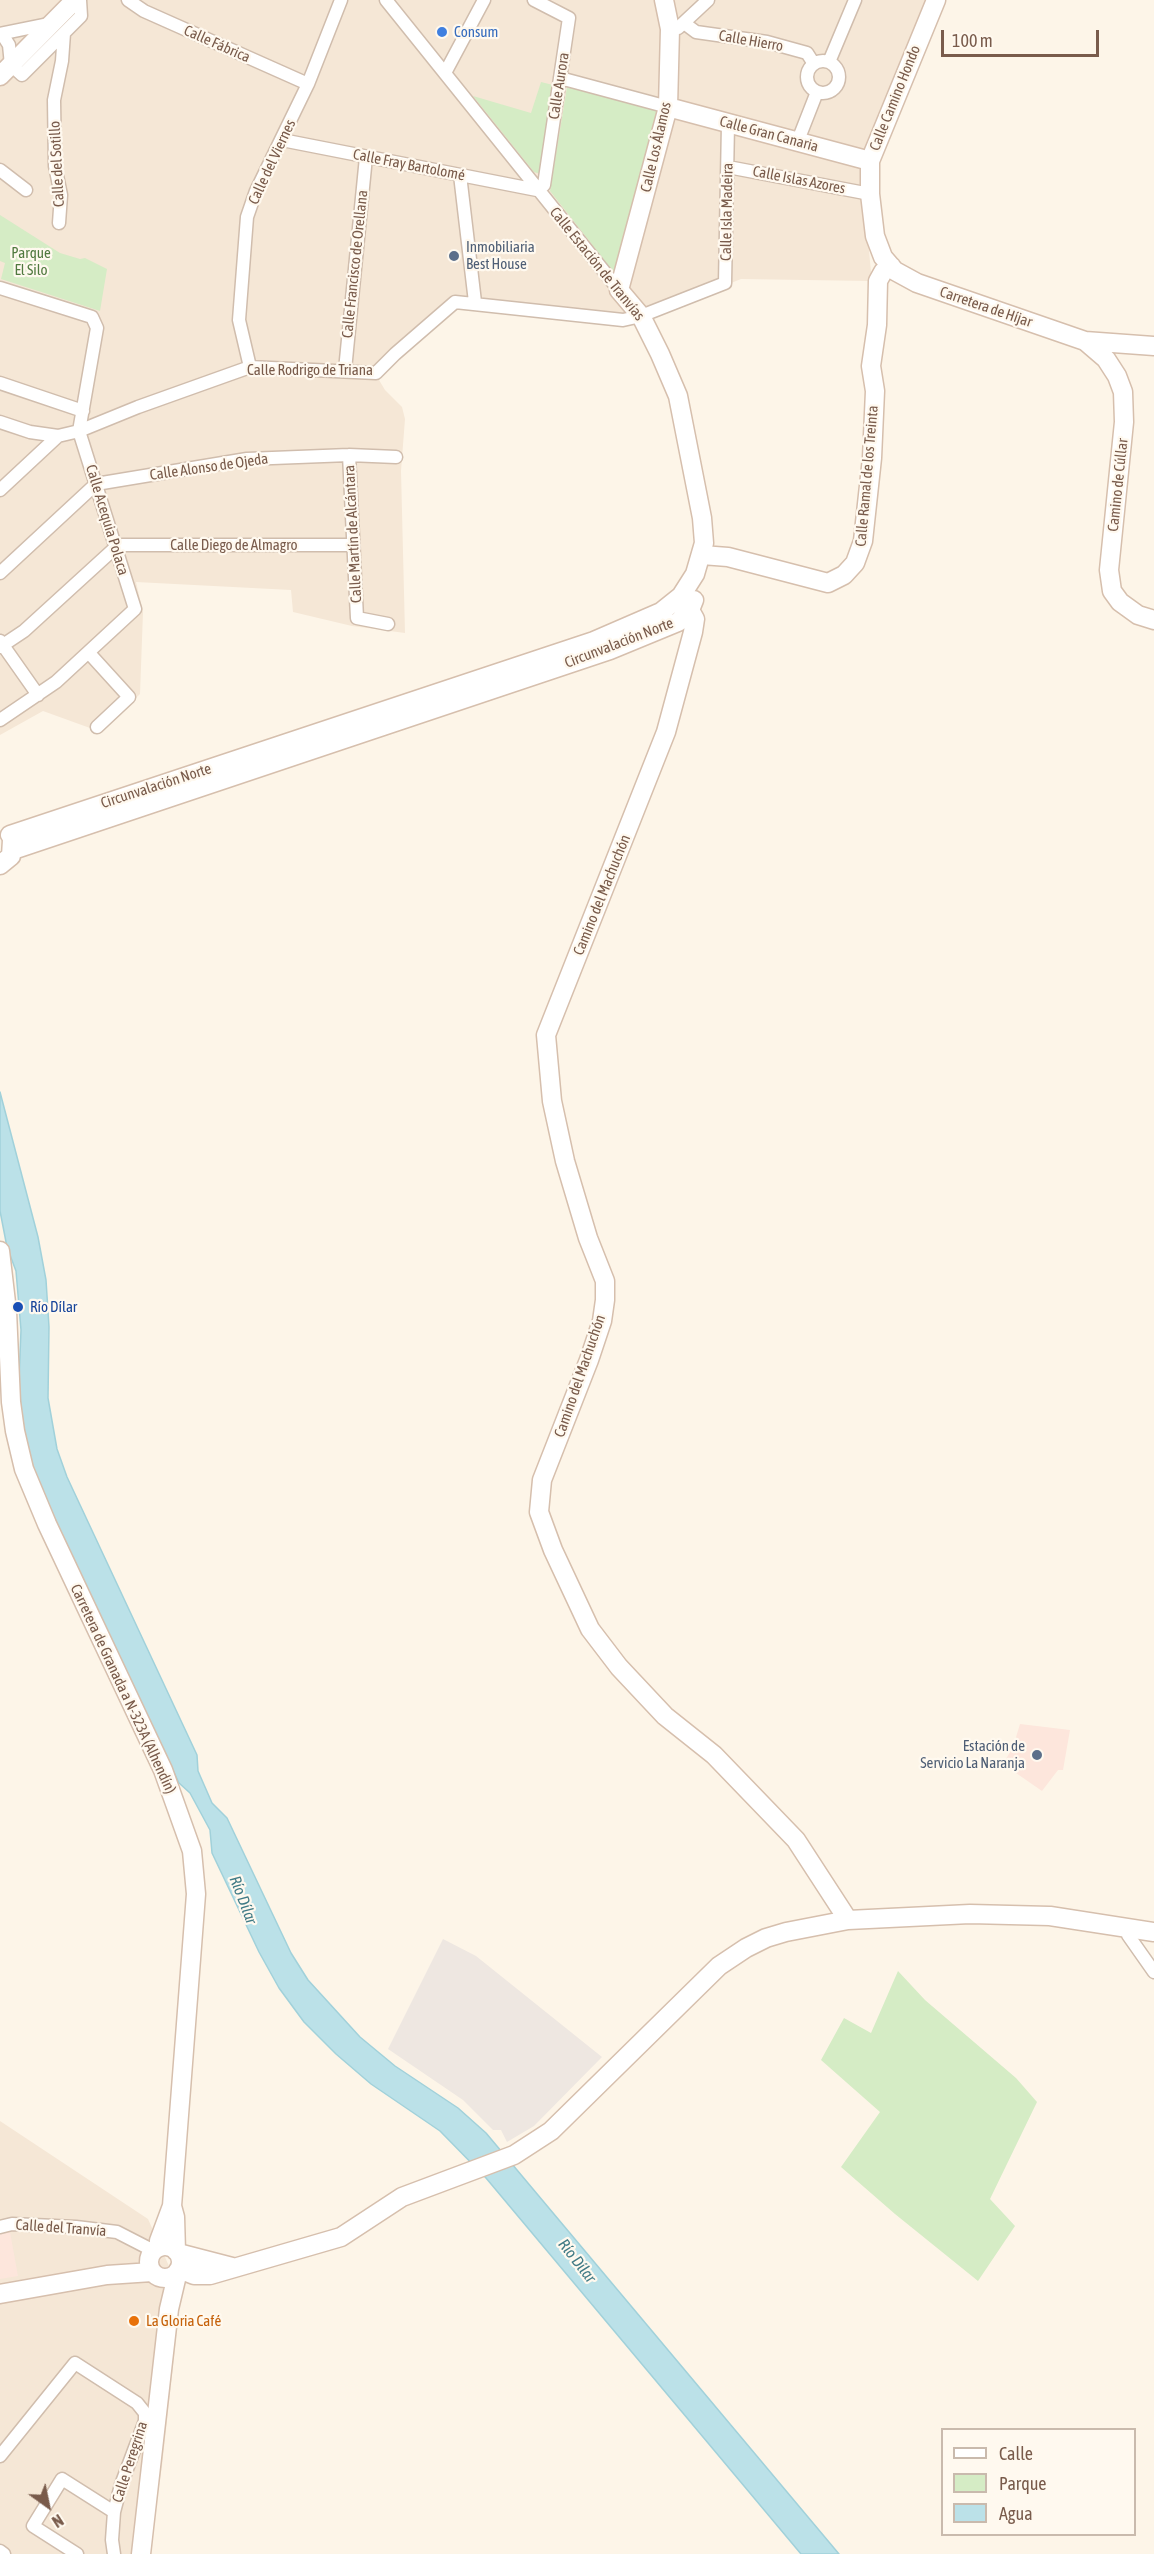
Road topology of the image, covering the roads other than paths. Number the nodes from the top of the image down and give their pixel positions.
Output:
1 (128, 0) edge
2 (340, 0) edge
3 (386, 0) edge
4 (484, 0) edge
5 (534, 0) edge
6 (664, 0) edge
7 (708, 0) edge
8 (855, 0) edge
9 (936, 0) edge
10 (73, 1) edge
11 (677, 26) junction
12 (59, 28) junction
13 (1, 34) edge
14 (29, 47) junction
15 (829, 62) junction
16 (814, 64) junction
17 (6, 71) edge
18 (445, 73) junction
19 (560, 78) junction
20 (308, 84) junction
21 (817, 92) junction
22 (668, 107) junction
23 (728, 124) junction
24 (282, 140) junction
25 (797, 142) junction
26 (366, 156) junction
27 (870, 161) junction
28 (728, 167) junction
29 (0, 170) edge
30 (460, 175) junction
31 (26, 190) dead end
32 (537, 190) junction
33 (870, 194) junction
34 (59, 223) dead end
35 (891, 266) junction
36 (0, 288) edge
37 (619, 290) junction
38 (475, 302) junction
39 (641, 316) junction
40 (1085, 341) junction
41 (1154, 346) edge
42 (249, 368) junction
43 (345, 370) junction
44 (3, 384) edge
45 (0, 398) edge
46 (82, 411) junction
47 (0, 422) edge
48 (79, 431) junction
49 (58, 436) junction
50 (349, 455) junction
51 (396, 457) dead end
52 (96, 484) junction
53 (0, 490) edge
54 (352, 545) junction
55 (116, 548) junction
56 (702, 555) junction
57 (0, 573) edge
58 (695, 574) junction
59 (690, 610) junction
60 (661, 612) junction
61 (1154, 620) edge
62 (388, 624) dead end
63 (1, 644) edge
64 (89, 653) junction
65 (38, 695) junction
66 (0, 720) edge
67 (97, 727) dead end
68 (8, 837) edge
69 (0, 865) edge
70 (0, 1251) edge
71 (2, 1275) edge
72 (848, 1920) junction
73 (1128, 1928) junction
74 (1154, 1932) edge
75 (1154, 1972) edge
76 (0, 2227) edge
77 (165, 2261) junction
78 (236, 2268) junction
79 (0, 2294) edge
80 (169, 2309) junction
81 (0, 2456) edge
82 (114, 2512) junction
83 (0, 2551) edge
84 (4, 2554) edge
85 (77, 2554) edge
86 (114, 2554) edge
87 (141, 2554) edge

1 - 20 street, Calle Fábrica
2 - 20 street, Calle del Viernes
3 - 18 street, Calle Estación de Tranvías
4 - 18 street
5 - 19 street, Calle Aurora
6 - 11 street, Calle Los Álamos
7 - 11 street
8 - 15 street
9 - 27 street, Calle Camino Hondo
10 - 12 street
11 - 16 street, Calle Hierro
11 - 22 street, Calle Los Álamos
12 - 13 street
12 - 14 street
12 - 17 street
12 - 34 street, Calle del Sotillo
13 - 14 street
13 - 17 street
14 - 17 street
15 - 16 street
15 - 21 street
16 - 21 street
18 - 32 street, Calle Estación de Tranvías
19 - 22 street
19 - 32 street, Calle Aurora
20 - 24 street, Calle del Viernes
21 - 25 street
22 - 23 street, Calle Gran Canaria
22 - 37 street, Calle Los Álamos
23 - 25 street, Calle Gran Canaria
23 - 28 street, Calle Isla Madeira
24 - 26 street, Calle Fray Bartolomé
24 - 42 street, Calle del Viernes
25 - 27 street, Calle Gran Canaria
26 - 30 street, Calle Fray Bartolomé
26 - 43 street, Calle Francisco de Orellana
27 - 33 street, Calle Camino Hondo
28 - 33 street, Calle Islas Azores
28 - 39 street, Calle Isla Madeira
29 - 31 street
30 - 32 street, Calle Fray Bartolomé
30 - 38 street
32 - 37 street, Calle Estación de Tranvías
33 - 35 street, Calle Camino Hondo
35 - 40 street, Carretera de Híjar
35 - 56 street, Calle Ramal de los Treinta
36 - 46 street
37 - 39 street, Calle Estación de Tranvías
38 - 39 street, Calle Rodrigo de Triana
38 - 43 street, Calle Rodrigo de Triana
39 - 56 street, Calle Estación de Tranvías
40 - 41 street
40 - 61 street, Camino de Cúllar
42 - 43 street, Calle Rodrigo de Triana
42 - 48 street, Calle Rodrigo de Triana
44 - 45 street
44 - 46 street
46 - 48 street
47 - 49 street, Calle Rodrigo de Triana
48 - 49 street, Calle Rodrigo de Triana
48 - 52 street, Calle Acequia Polaca
49 - 53 street
50 - 51 street, Calle Alonso de Ojeda
50 - 52 street, Calle Alonso de Ojeda
50 - 54 street, Calle Martín de Alcántara
52 - 55 street, Calle Acequia Polaca
52 - 57 street
54 - 55 street, Calle Diego de Almagro
54 - 62 street, Calle Martín de Alcántara
55 - 63 street
55 - 64 street, Calle Acequia Polaca
56 - 58 street, Calle Estación de Tranvías
58 - 59 street, Circunvalación Norte
58 - 60 street, Circunvalación Norte
59 - 60 street
59 - 68 street, Circunvalación Norte
59 - 72 street, Camino del Machuchón
60 - 68 street, Circunvalación Norte
63 - 65 street
64 - 65 street
64 - 67 street
65 - 66 street
68 - 69 street
70 - 71 street, Carretera de Granada a N-323A (Alhendín)
71 - 77 street, Carretera de Granada a N-323A (Alhendín)
72 - 73 street
72 - 78 street
73 - 74 street
73 - 75 street
76 - 77 street, Calle del Tranvía
77 - 78 street
77 - 79 street
77 - 80 street, Carretera de Granada a N-323A (Alhendín)
78 - 80 street
80 - 87 street, Carretera de Granada a N-323A (Alhendín)
81 - 82 street, Calle Peregrina
82 - 85 street
82 - 86 street, Calle Peregrina
83 - 84 street

